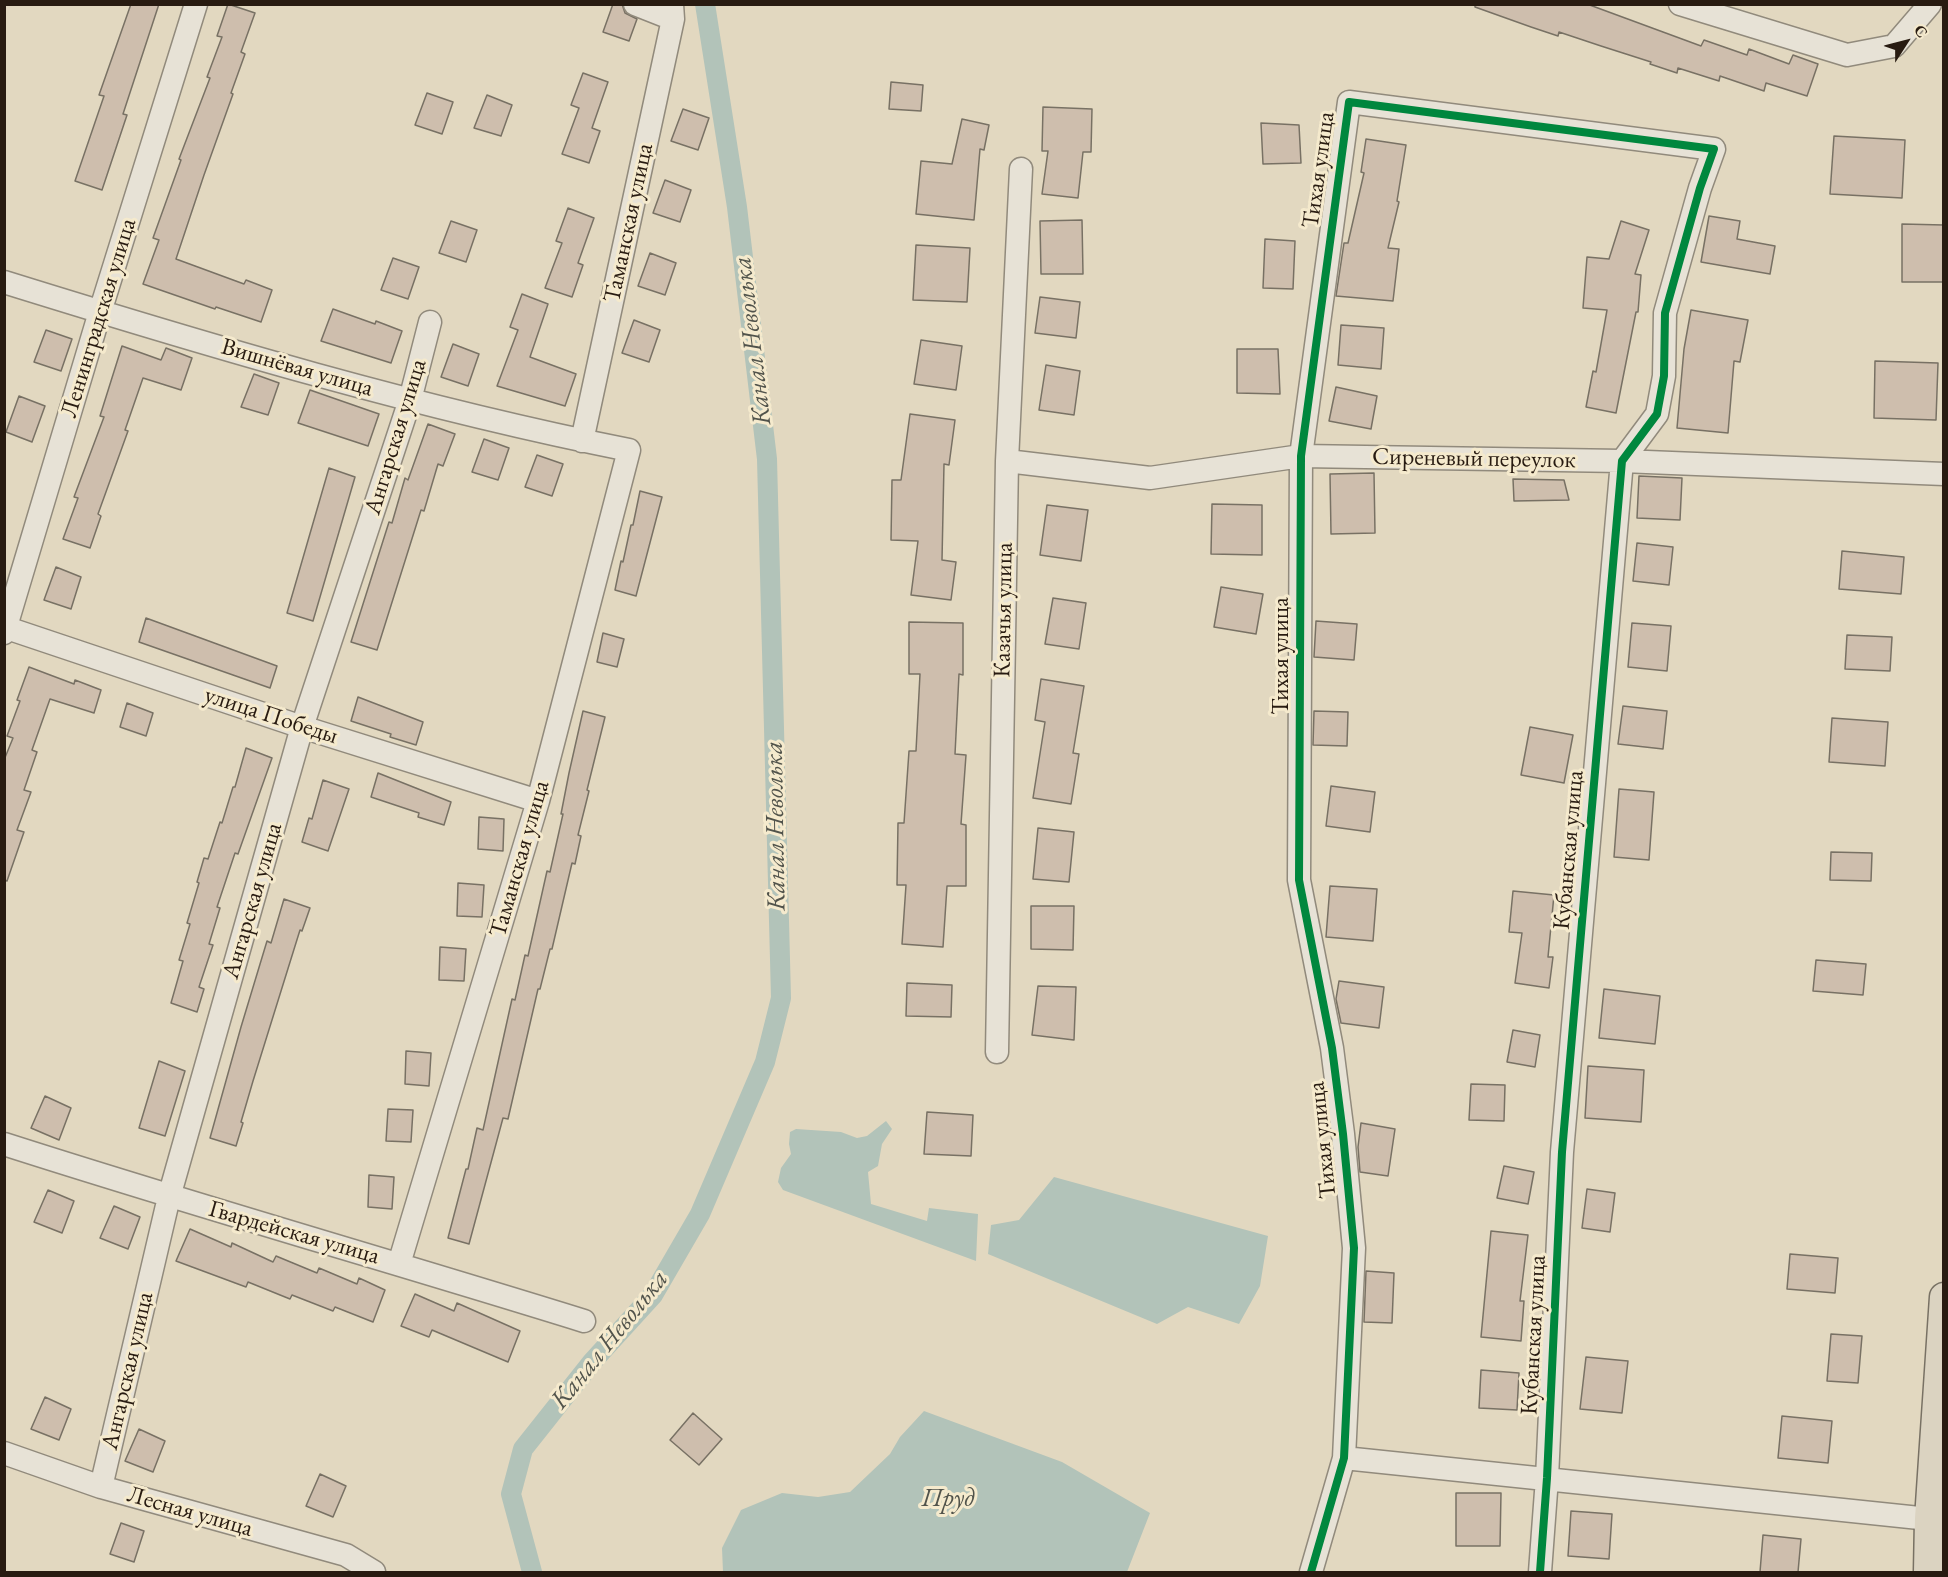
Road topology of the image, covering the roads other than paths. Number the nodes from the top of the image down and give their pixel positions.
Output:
1 (196, 4) edge
2 (635, 4) edge
3 (1680, 4) edge
4 (1930, 4) edge
5 (672, 12) edge
6 (1021, 169) dead end
7 (4, 282) edge
8 (100, 312) junction
9 (430, 322) dead end
10 (410, 400) junction
11 (582, 441) junction
12 (629, 450) joint
13 (1302, 456) junction
14 (1007, 461) junction
15 (1622, 461) junction
16 (1944, 474) edge
17 (5, 629) edge
18 (302, 727) junction
19 (538, 801) junction
20 (997, 1052) dead end
21 (4, 1144) edge
22 (169, 1197) junction
23 (399, 1264) junction
24 (1944, 1297) edge
25 (584, 1321) dead end
26 (4, 1453) edge
27 (1344, 1458) junction
28 (1547, 1478) junction
29 (101, 1487) junction
30 (1929, 1519) junction
31 (1934, 1565) edge
32 (374, 1572) edge
33 (1311, 1572) edge
34 (1540, 1572) edge

1 - 8 street, Ленинградская улица
2 - 5 street
3 - 4 street
5 - 11 street, Таманская улица
6 - 14 street, Казачья улица
7 - 8 street, Вишнёвая улица
8 - 10 street, Вишнёвая улица
8 - 17 street, Ленинградская улица
9 - 10 street, Ангарская улица
10 - 11 street, Вишнёвая улица
10 - 18 street, Ангарская улица
11 - 12 street, Вишнёвая улица
12 - 19 street, Таманская улица
13 - 14 street, Сиреневый переулок
13 - 15 street, Сиреневый переулок
13 - 15 street, Тихая улица
13 - 27 street, Тихая улица
14 - 20 street, Казачья улица
15 - 16 street, Сиреневый переулок
15 - 28 street, Кубанская улица
17 - 18 street, улица Победы
18 - 19 street, улица Победы
18 - 22 street, Ангарская улица
19 - 23 street, Таманская улица
21 - 22 street, Гвардейская улица
22 - 23 street, Гвардейская улица
22 - 29 street, Ангарская улица
23 - 25 street, Гвардейская улица
24 - 30 main road
26 - 29 street, Лесная улица
27 - 28 street
27 - 33 street, Тихая улица
28 - 30 street
28 - 34 street, Кубанская улица
29 - 32 street, Лесная улица
30 - 31 main road

